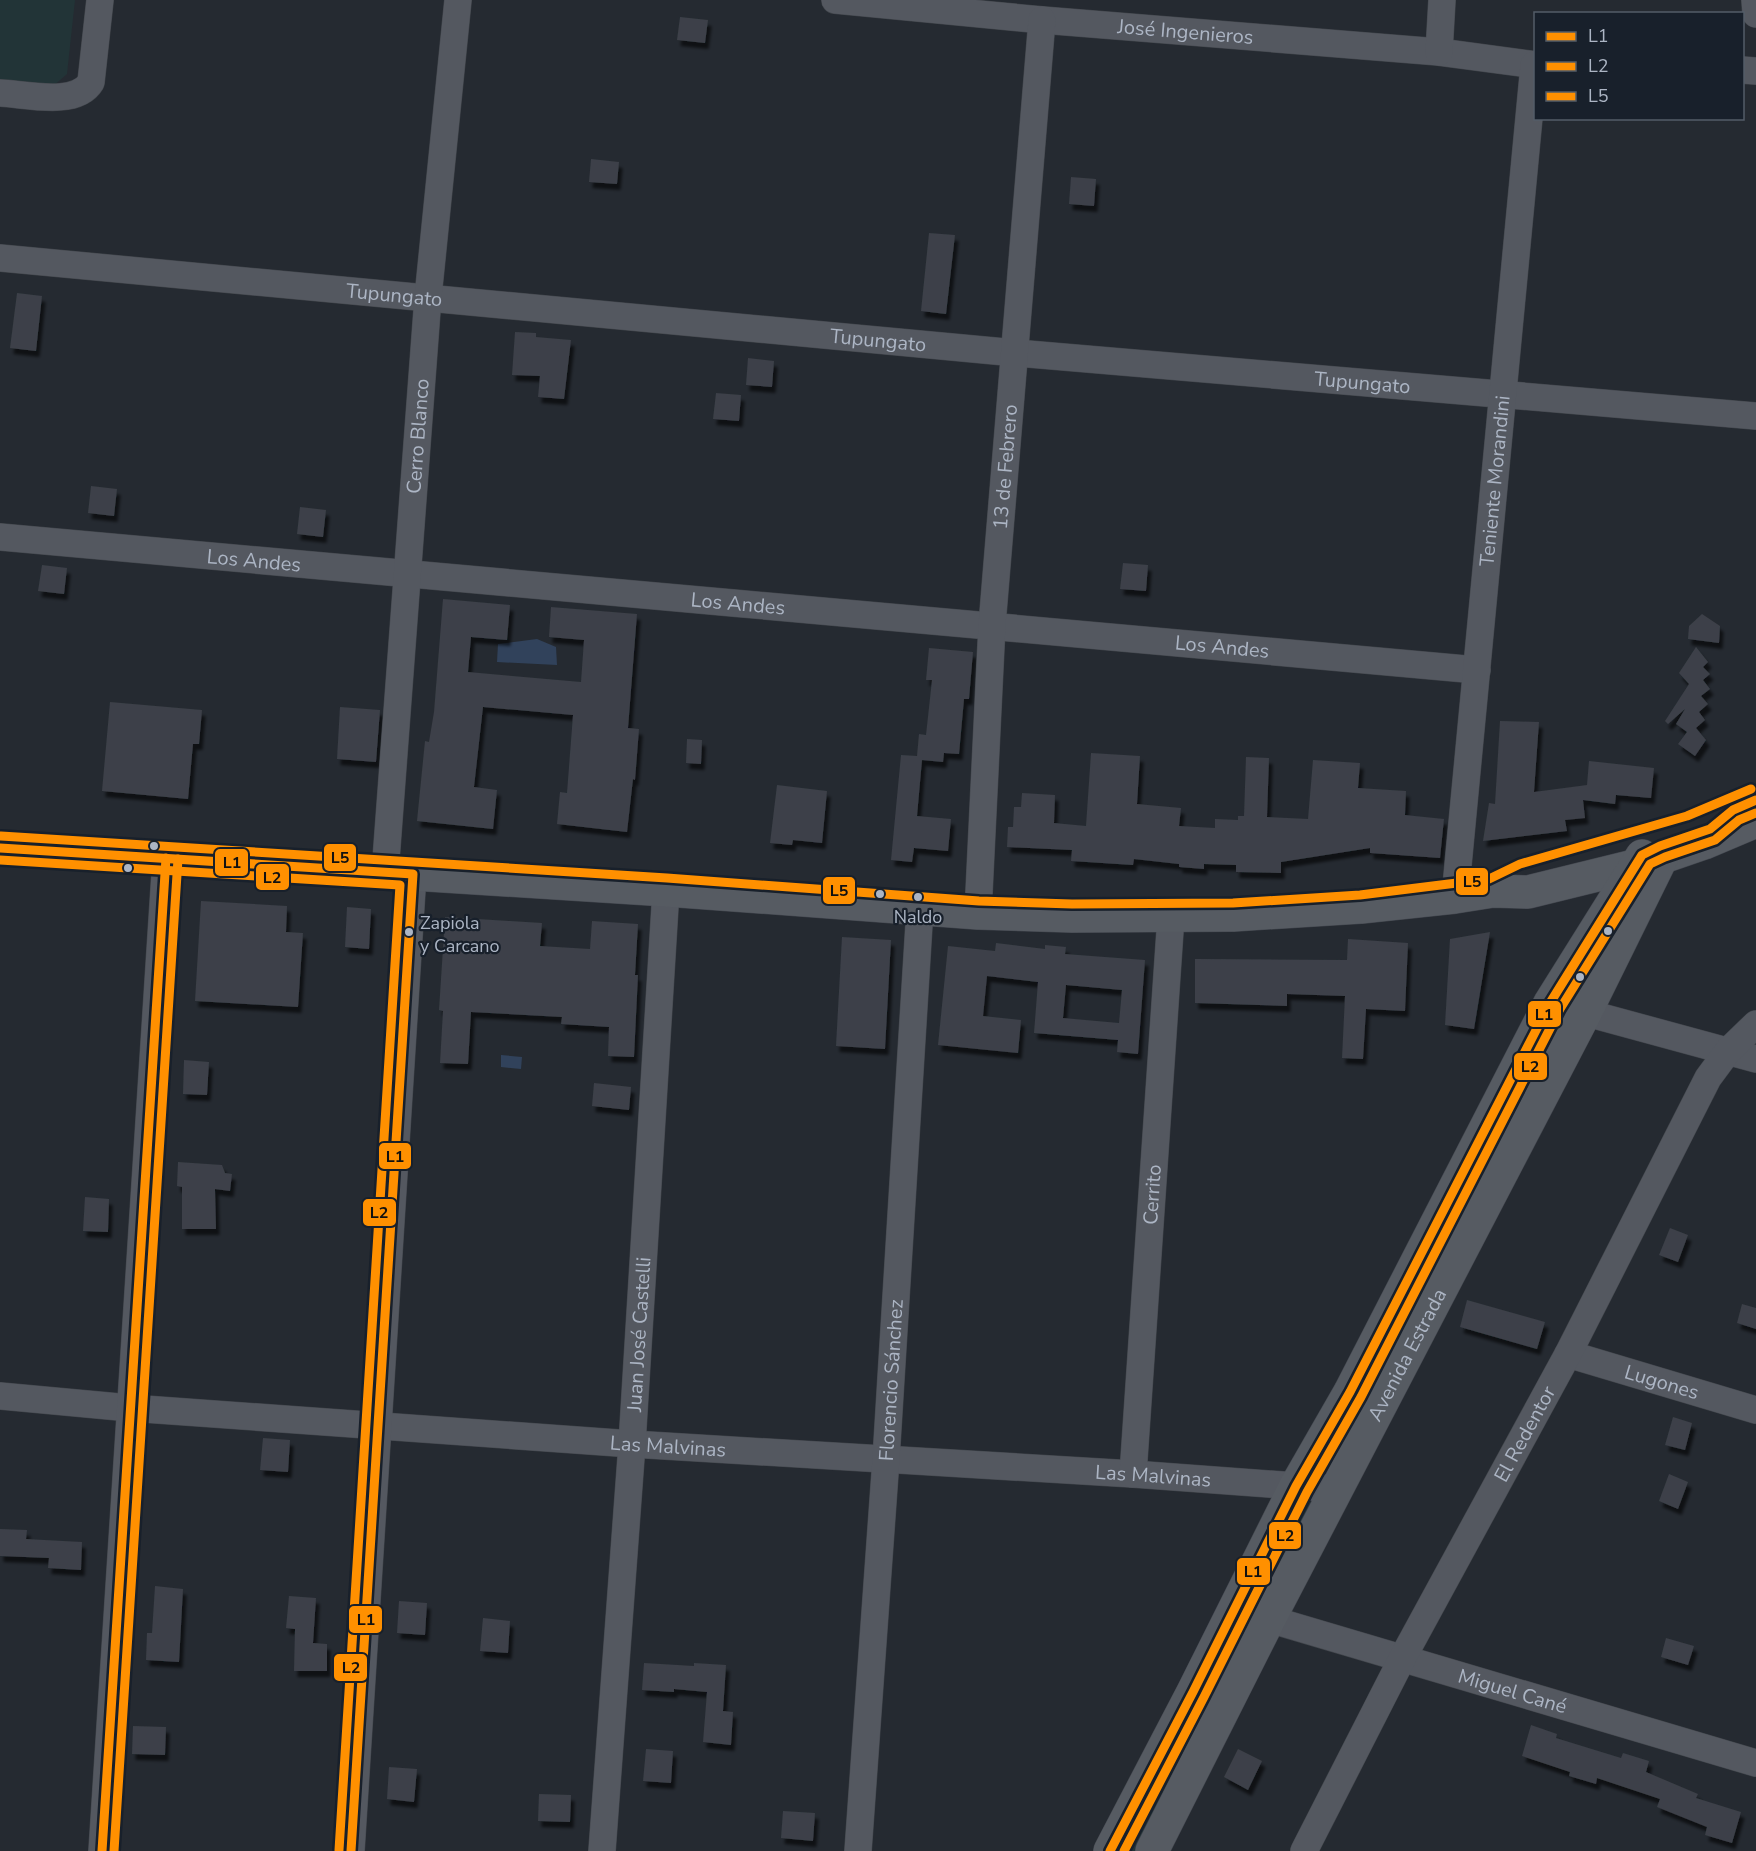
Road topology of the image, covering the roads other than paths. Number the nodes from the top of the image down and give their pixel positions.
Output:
1 (100, 0) edge
2 (458, 0) edge
3 (835, 0) edge
4 (1442, 0) edge
5 (1755, 0) edge
6 (1756, 14) edge
7 (1042, 20) junction
8 (1439, 52) junction
9 (1534, 65) edge
10 (1534, 75) edge
11 (0, 93) edge
12 (0, 258) edge
13 (428, 297) junction
14 (1016, 353) junction
15 (1501, 395) junction
16 (1756, 416) edge
17 (0, 537) edge
18 (407, 575) junction
19 (992, 625) junction
20 (1477, 670) junction
21 (1748, 810) edge
22 (0, 848) edge
23 (166, 858) junction
24 (1648, 861) junction
25 (399, 873) junction
26 (1551, 888) junction
27 (666, 890) junction
28 (1493, 891) junction
29 (1455, 897) junction
30 (920, 908) junction
31 (978, 913) junction
32 (1171, 916) junction
33 (1588, 940) junction
34 (1550, 1003) junction
35 (1586, 1011) junction
36 (1756, 1024) edge
37 (1728, 1051) junction
38 (1756, 1059) edge
39 (1568, 1354) junction
40 (1350, 1392) junction
41 (0, 1396) edge
42 (1382, 1405) junction
43 (130, 1408) junction
44 (1756, 1410) edge
45 (377, 1426) junction
46 (632, 1444) junction
47 (886, 1459) junction
48 (1133, 1474) junction
49 (1296, 1486) junction
50 (1337, 1489) junction
51 (1269, 1618) junction
52 (1403, 1657) junction
53 (1193, 1692) junction
54 (1226, 1706) junction
55 (1756, 1763) edge
56 (102, 1851) edge
57 (351, 1851) edge
58 (602, 1851) edge
59 (858, 1851) edge
60 (1110, 1851) edge
61 (1152, 1851) edge
62 (1304, 1851) edge

1 - 11 street
2 - 13 street, Cerro Blanco
3 - 7 street, José Ingenieros
4 - 8 street
5 - 6 street
7 - 8 street, José Ingenieros
7 - 14 street, 13 de Febrero
8 - 9 street, José Ingenieros
10 - 15 street, Teniente Morandini
12 - 13 street, Tupungato
13 - 14 street, Tupungato
13 - 18 street, Cerro Blanco
14 - 15 street, Tupungato
14 - 19 street, 13 de Febrero
15 - 16 street, Tupungato
15 - 20 street, Teniente Morandini
17 - 18 street, Los Andes
18 - 19 street, Los Andes
18 - 25 street, Cerro Blanco
19 - 20 street, Los Andes
19 - 31 street, 13 de Febrero
20 - 29 street, Teniente Morandini
21 - 24 main road
21 - 28 main road
22 - 23 main road
23 - 25 main road
23 - 43 street
24 - 26 main road
24 - 33 main road, Avenida Estrada
24 - 35 main road, Avenida Estrada
25 - 27 main road
25 - 45 street, Cerro Blanco
26 - 28 main road
26 - 33 main road
27 - 30 main road
27 - 46 street, Juan José Castelli
28 - 29 main road
29 - 32 main road
30 - 31 main road
30 - 47 street, Florencio Sánchez
31 - 32 main road
32 - 48 street, Cerrito
33 - 34 main road, Avenida Estrada
34 - 35 street
34 - 40 main road, Avenida Estrada
35 - 37 street
35 - 42 main road, Avenida Estrada
36 - 37 street, El Redentor
37 - 38 street
37 - 39 street, El Redentor
39 - 44 street, Lugones
39 - 52 street, El Redentor
40 - 42 street
40 - 49 main road, Avenida Estrada
41 - 43 street, Las Malvinas
42 - 50 main road, Avenida Estrada
43 - 45 street, Las Malvinas
43 - 56 street
45 - 46 street, Las Malvinas
45 - 57 street, Cerro Blanco
46 - 47 street, Las Malvinas
46 - 58 street, Juan José Castelli
47 - 48 street, Las Malvinas
47 - 59 street, Florencio Sánchez
48 - 49 street, Las Malvinas
49 - 50 street, Las Malvinas
49 - 53 main road, Avenida Estrada
50 - 51 main road, Avenida Estrada
51 - 52 street, Miguel Cané
51 - 54 main road, Avenida Estrada
52 - 55 street, Miguel Cané
52 - 62 street, El Redentor
53 - 54 main road
53 - 60 main road, Avenida Estrada
54 - 61 main road, Avenida Estrada

